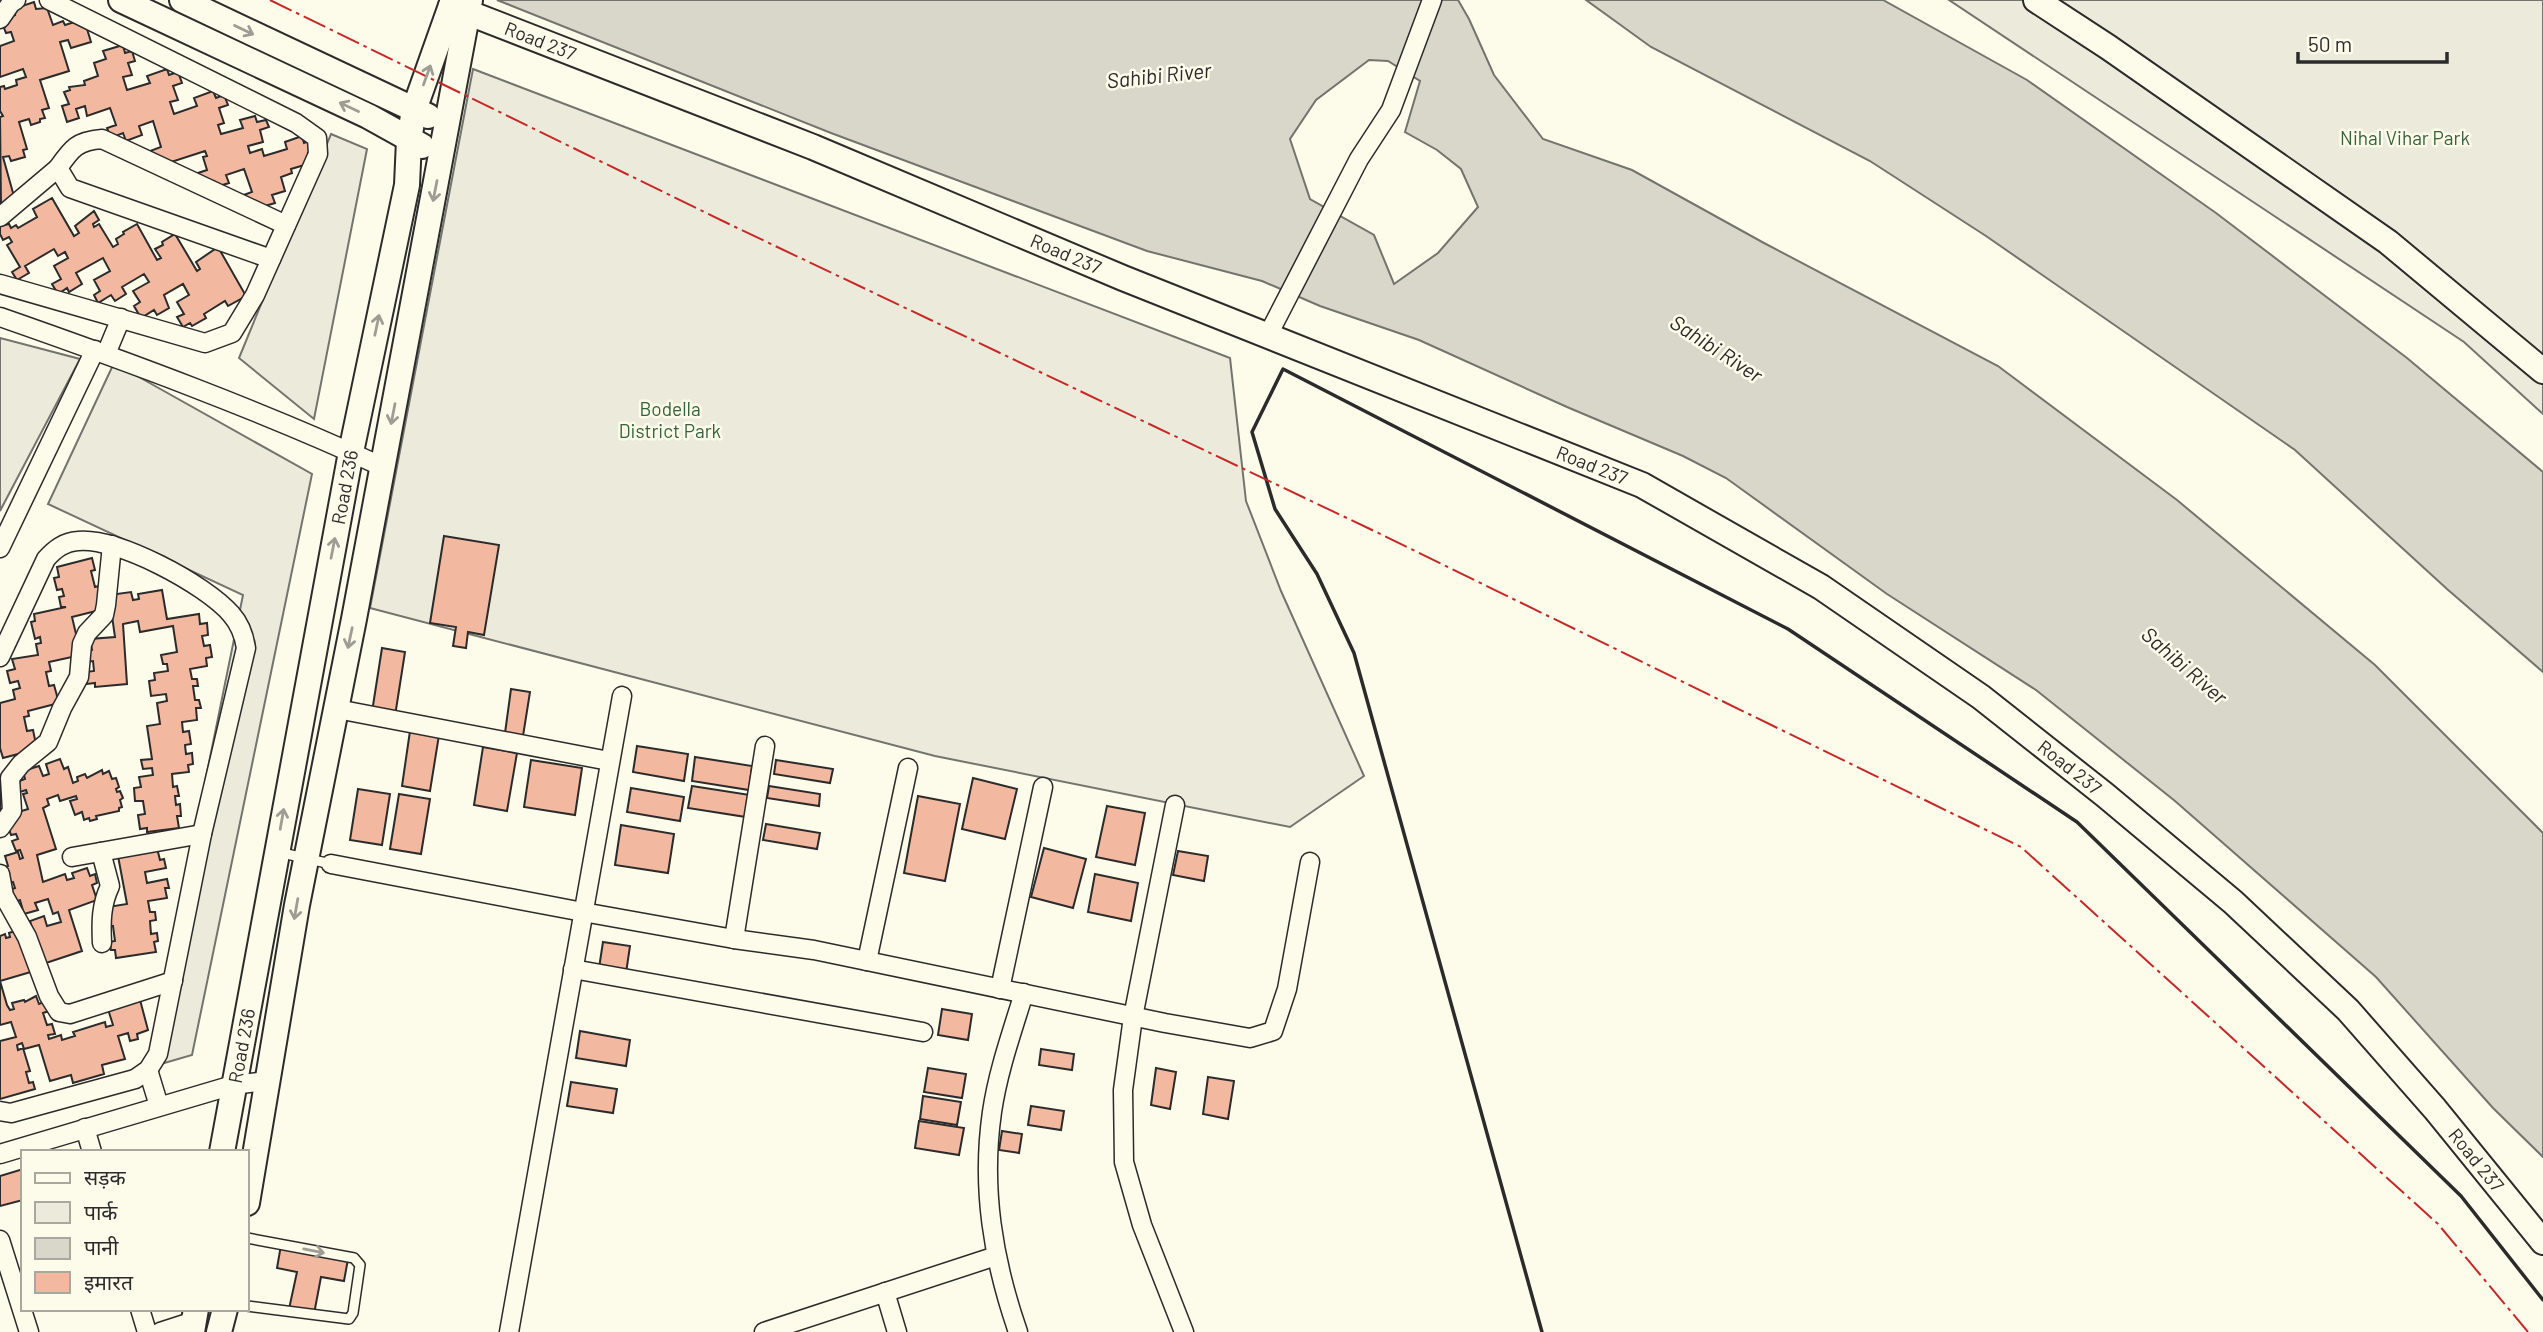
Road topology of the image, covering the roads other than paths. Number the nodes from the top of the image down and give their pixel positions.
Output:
1 (16, 0) edge
2 (49, 0) edge
3 (121, 0) edge
4 (182, 0) edge
5 (1432, 0) edge
6 (2036, 0) edge
7 (457, 4) edge
8 (0, 19) edge
9 (414, 110) junction
10 (446, 123) junction
11 (408, 140) junction
12 (442, 155) junction
13 (58, 168) junction
14 (0, 217) edge
15 (286, 225) junction
16 (271, 259) junction
17 (0, 284) edge
18 (0, 317) edge
19 (121, 318) junction
20 (1268, 335) junction
21 (101, 352) junction
22 (2543, 371) edge
23 (351, 452) junction
24 (383, 467) junction
25 (112, 545) junction
26 (0, 548) edge
27 (0, 657) edge
28 (622, 696) dead end
29 (337, 709) junction
30 (765, 746) dead end
31 (609, 761) junction
32 (908, 768) dead end
33 (6, 772) edge
34 (1043, 788) dead end
35 (1175, 805) dead end
36 (0, 828) edge
37 (202, 834) junction
38 (101, 852) junction
39 (276, 852) junction
40 (72, 857) dead end
41 (307, 859) junction
42 (1310, 862) dead end
43 (331, 864) joint
44 (0, 874) edge
45 (583, 912) junction
46 (734, 939) junction
47 (102, 943) dead end
48 (867, 961) junction
49 (573, 969) junction
50 (173, 981) junction
51 (1000, 989) junction
52 (1024, 993) junction
53 (1132, 1017) junction
54 (923, 1032) dead end
55 (148, 1070) junction
56 (267, 1081) junction
57 (233, 1085) junction
58 (159, 1106) junction
59 (0, 1111) edge
60 (85, 1128) junction
61 (92, 1150) edge
62 (222, 1150) edge
63 (0, 1154) edge
64 (248, 1197) edge
65 (248, 1238) edge
66 (0, 1240) edge
67 (2543, 1242) edge
68 (996, 1256) junction
69 (885, 1292) junction
70 (248, 1306) edge
71 (21, 1307) edge
72 (22, 1311) edge
73 (141, 1311) edge
74 (224, 1311) edge
75 (194, 1321) edge
76 (29, 1332) edge
77 (147, 1332) edge
78 (160, 1332) edge
79 (219, 1332) edge
80 (509, 1332) edge
81 (764, 1332) edge
82 (897, 1332) edge
83 (1018, 1332) edge
84 (1184, 1332) edge

1 - 8 street
2 - 15 street
11 -> 3 street
4 -> 9 street
5 - 20 street
6 - 22 street
9 -> 7 street, Road 236
7 - 10 street
7 - 20 street, Road 237
9 - 10 street
9 - 11 street, Road 236
10 - 12 street
11 - 12 street
23 -> 11 street, Road 236
12 -> 24 street
13 - 14 street
13 - 15 street
13 - 16 street
15 - 16 street
16 - 19 street
17 - 19 street
18 - 21 street
19 - 21 street
20 - 67 street, Road 237
21 - 23 street
21 - 26 street
23 - 24 street
39 -> 23 street, Road 236
24 -> 29 street
25 - 27 street
25 - 33 street
25 - 37 street
28 - 31 street
29 - 31 street
29 - 41 street
30 - 46 street
31 - 45 street
32 - 48 street
33 - 36 street
34 - 51 street
35 - 53 street
37 - 38 street
37 - 50 street
38 - 40 street
38 - 47 street
39 - 41 lane
39 - 57 street, Road 236
41 - 43 lane
41 -> 56 street
42 - 53 street
43 - 45 street
44 - 50 street
45 - 46 street
45 - 49 street
46 - 48 street
48 - 51 street
49 - 54 street
49 - 80 street
50 - 55 street
51 - 52 street
52 - 53 street
52 - 68 street
53 - 84 street
55 - 58 street
55 - 59 street
56 - 57 street
56 - 64 street
57 - 58 street
57 - 62 street, Road 236
58 - 60 street
60 - 61 street
60 - 63 street
65 -> 70 lane
66 - 71 street
68 - 69 street
68 - 83 street
69 - 81 street
69 - 82 street
72 - 76 street
73 - 77 street
74 - 79 street
75 - 78 street

